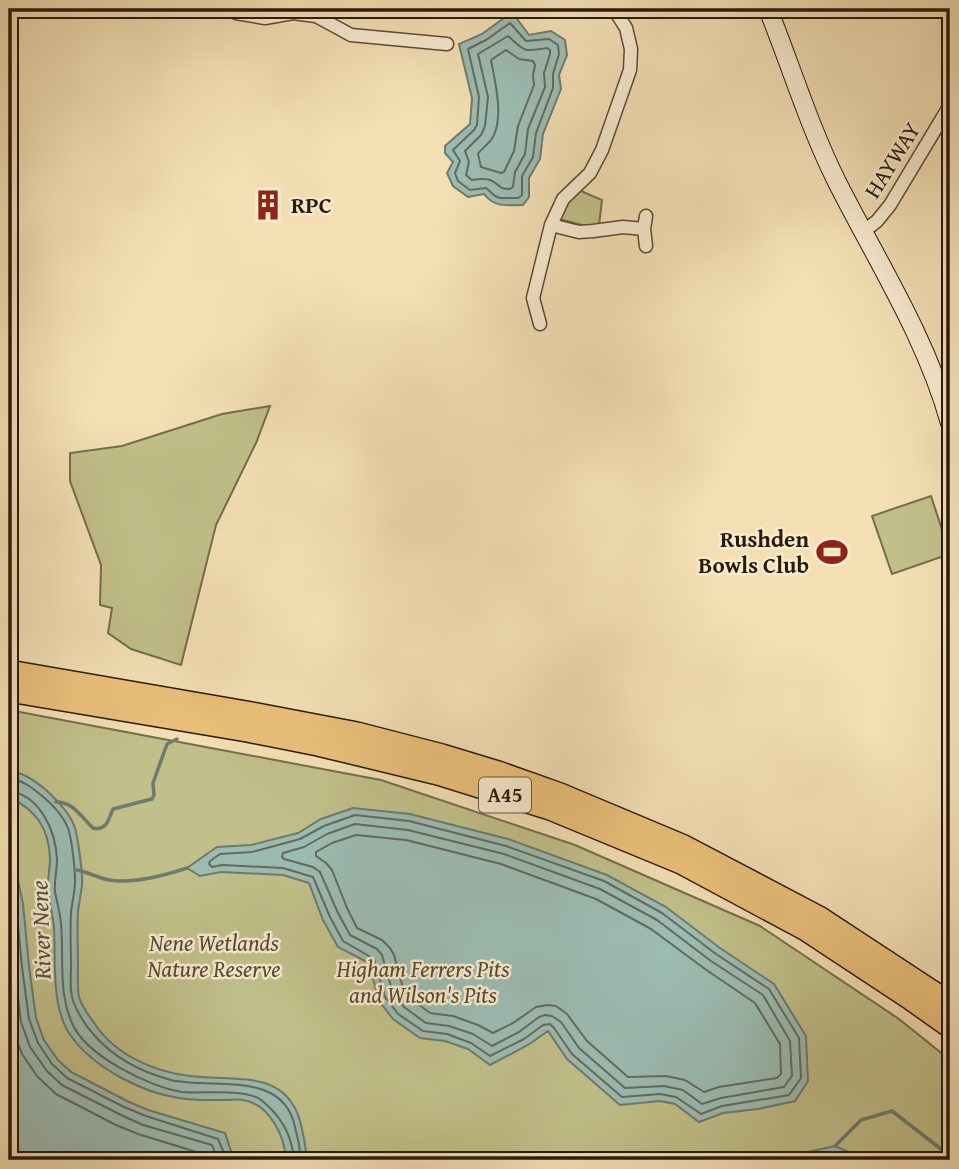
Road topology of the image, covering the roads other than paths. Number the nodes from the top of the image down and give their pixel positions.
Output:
1 (227, 9) edge
2 (614, 9) edge
3 (768, 9) edge
4 (319, 12) edge
5 (447, 44) dead end
6 (950, 106) edge
7 (551, 225) junction
8 (863, 232) junction
9 (646, 246) dead end
10 (540, 324) dead end
11 (950, 423) edge
12 (9, 671) edge
13 (9, 691) edge
14 (950, 1003) edge
15 (950, 1027) edge

1 - 4 street
2 - 7 street
3 - 8 main road
4 - 5 street
6 - 8 street, HAYWAY
7 - 9 street
7 - 10 street
8 - 11 main road
12 - 14 highway, A45
13 - 15 highway, A45

